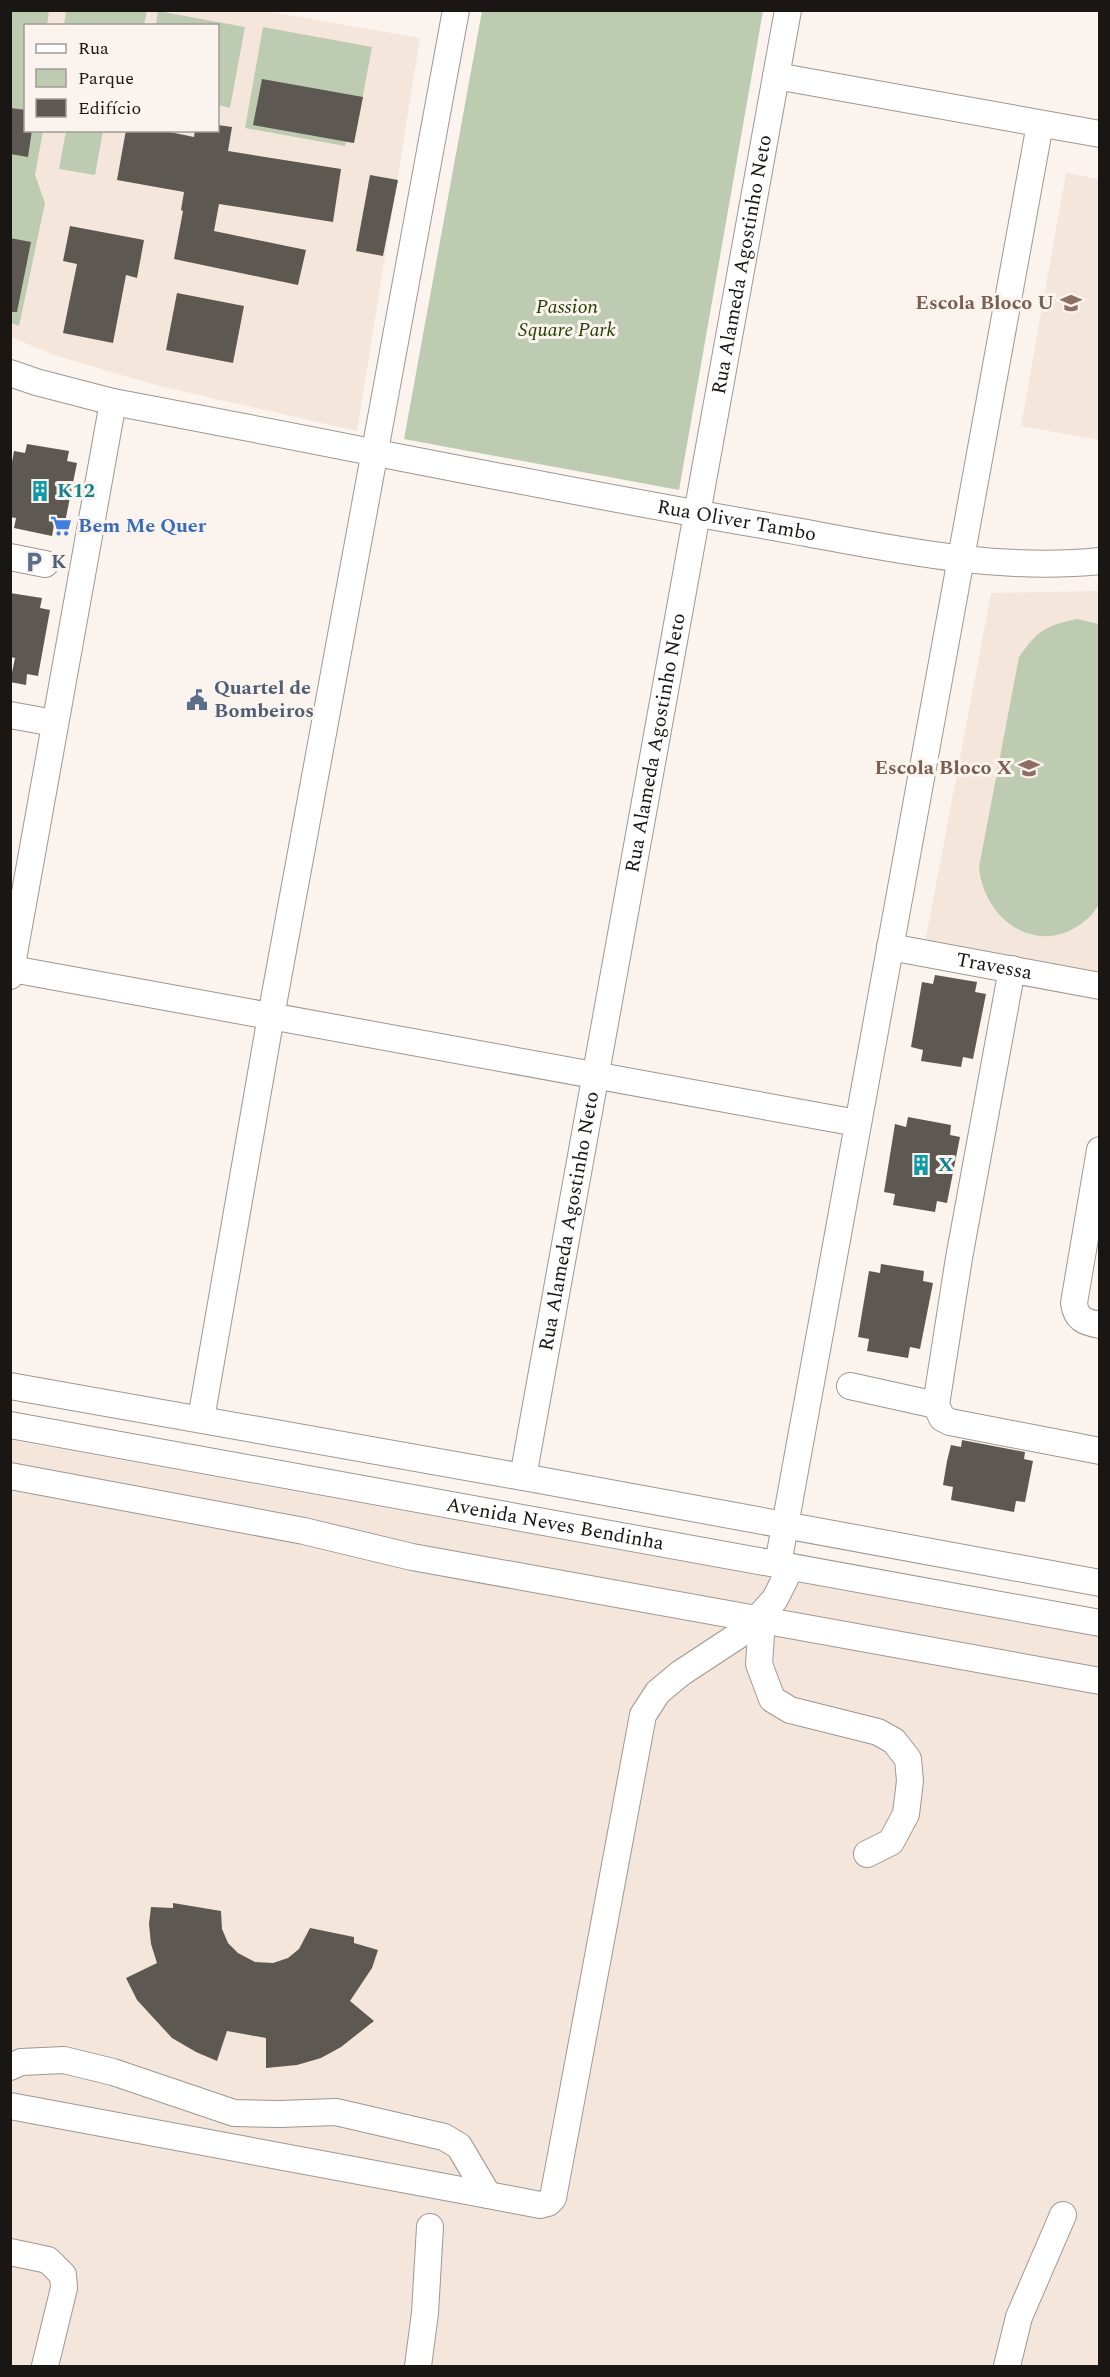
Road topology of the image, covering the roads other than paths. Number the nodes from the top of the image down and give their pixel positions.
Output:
1 (788, 10) edge
2 (449, 12) edge
3 (776, 76) junction
4 (1040, 124) junction
5 (1100, 134) edge
6 (10, 373) edge
7 (113, 402) junction
8 (376, 452) junction
9 (696, 514) junction
10 (10, 557) edge
11 (960, 559) junction
12 (1100, 561) edge
13 (45, 564) dead end
14 (10, 715) edge
15 (54, 723) junction
16 (890, 947) junction
17 (1012, 969) junction
18 (11, 973) edge
19 (1100, 986) edge
20 (271, 1016) junction
21 (594, 1076) junction
22 (857, 1123) junction
23 (1100, 1150) edge
24 (1100, 1325) edge
25 (10, 1386) edge
26 (850, 1386) dead end
27 (936, 1405) junction
28 (201, 1419) junction
29 (10, 1425) edge
30 (1100, 1451) edge
31 (10, 1476) edge
32 (523, 1477) junction
33 (785, 1526) junction
34 (784, 1565) junction
35 (1100, 1583) edge
36 (760, 1619) junction
37 (1100, 1623) edge
38 (1100, 1681) edge
39 (867, 1854) dead end
40 (10, 2067) edge
41 (10, 2106) edge
42 (488, 2195) junction
43 (1064, 2215) dead end
44 (430, 2227) dead end
45 (10, 2252) edge
46 (45, 2367) edge
47 (418, 2367) edge
48 (1006, 2367) edge

1 - 3 street, Rua Alameda Agostinho Neto
2 - 8 street
3 - 4 street
3 - 9 street, Rua Alameda Agostinho Neto
4 - 5 street
4 - 11 street
6 - 7 street, Rua Oliver Tambo
7 - 8 street, Rua Oliver Tambo
7 - 15 street
8 - 9 street, Rua Oliver Tambo
8 - 20 street
9 - 11 street, Rua Oliver Tambo
9 - 21 street, Rua Alameda Agostinho Neto
10 - 13 street
11 - 12 street, Rua Oliver Tambo
11 - 16 street
14 - 15 street
15 - 18 street
16 - 17 street, Travessa
16 - 22 street
17 - 19 street, Travessa
17 - 27 street
18 - 20 street
20 - 21 street
20 - 28 street
21 - 22 street
21 - 32 street, Rua Alameda Agostinho Neto
22 - 33 street
23 - 24 street
25 - 28 street, Avenida Neves Bendinha
26 - 27 street
27 - 30 street
28 - 32 street, Avenida Neves Bendinha
29 - 34 street, Avenida Neves Bendinha
31 - 36 street
32 - 33 street, Avenida Neves Bendinha
33 - 34 street
33 - 35 street, Avenida Neves Bendinha
34 - 36 street
34 - 37 street, Avenida Neves Bendinha
36 - 38 street
36 - 39 street
36 - 42 street
40 - 42 street
41 - 42 street
43 - 48 street
44 - 47 street
45 - 46 street

